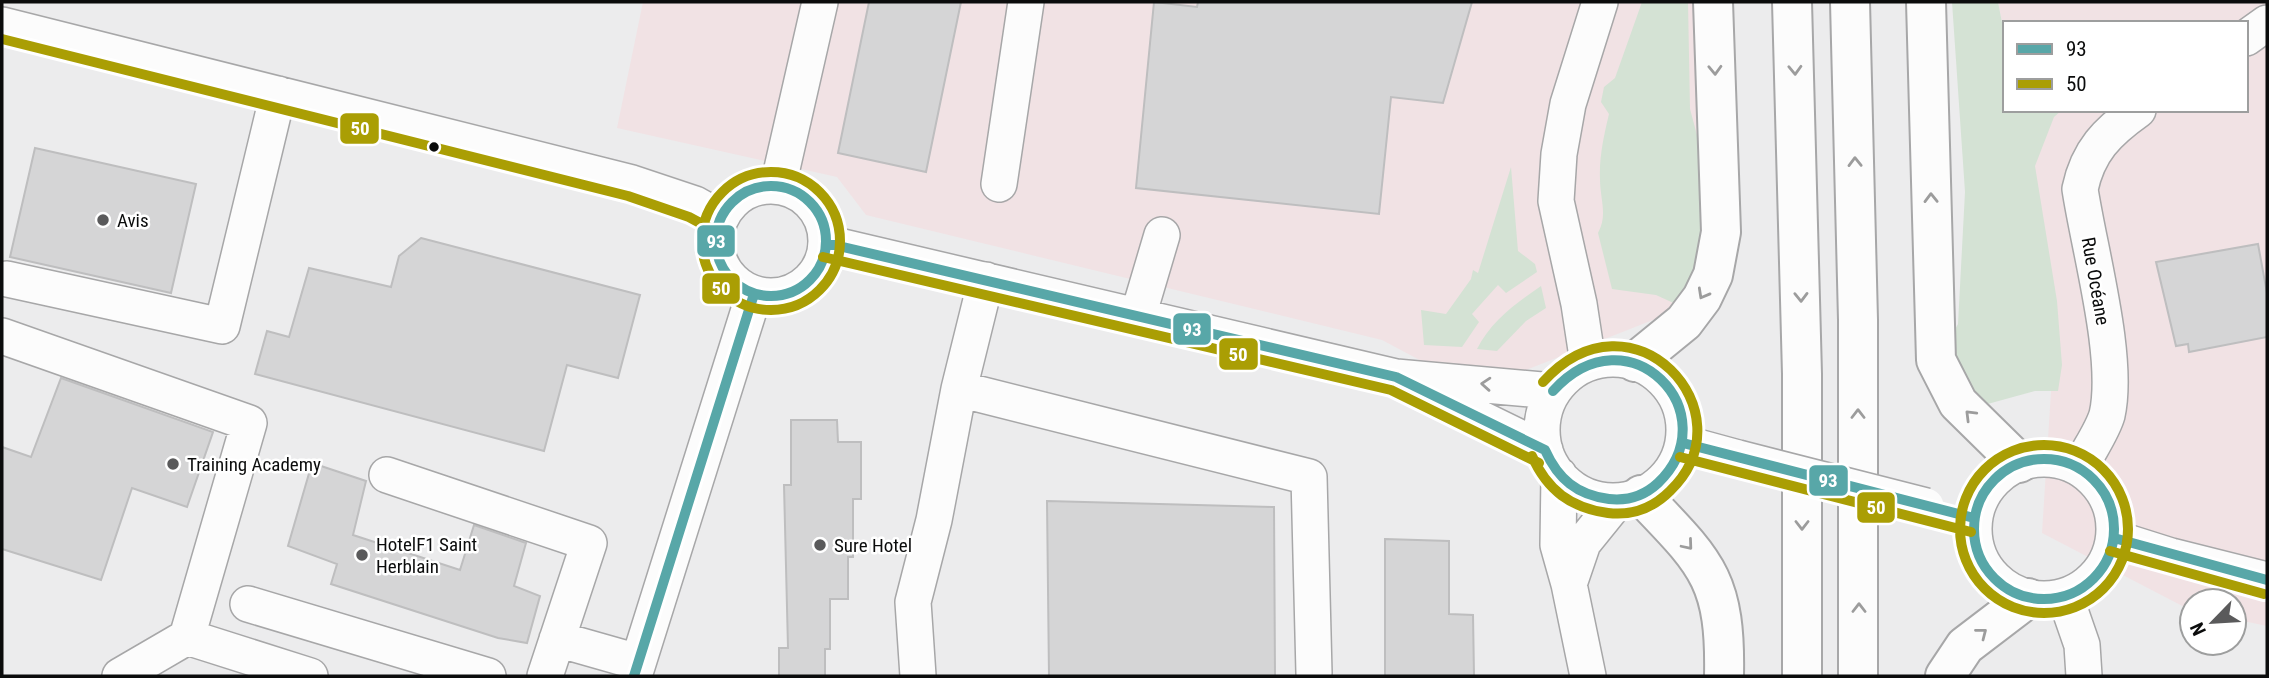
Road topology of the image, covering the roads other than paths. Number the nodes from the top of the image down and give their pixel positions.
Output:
1 (820, 2) edge
2 (1026, 2) edge
3 (1600, 2) edge
4 (1713, 2) edge
5 (1792, 2) edge
6 (1850, 2) edge
7 (1926, 2) edge
8 (2267, 23) edge
9 (2, 25) edge
10 (2248, 37) edge
11 (278, 94) junction
12 (2136, 112) edge
13 (999, 184) dead end
14 (778, 186) junction
15 (720, 218) junction
16 (1162, 235) dead end
17 (826, 243) junction
18 (7, 279) dead end
19 (986, 280) junction
20 (754, 294) junction
21 (1138, 316) junction
22 (2, 336) edge
23 (1635, 362) junction
24 (1588, 363) junction
25 (1396, 377) junction
26 (959, 389) junction
27 (1553, 391) junction
28 (1683, 443) junction
29 (1552, 463) junction
30 (2019, 463) junction
31 (2080, 468) junction
32 (387, 475) dead end
33 (1629, 498) junction
34 (1974, 518) junction
35 (2114, 538) junction
36 (2267, 580) edge
37 (1569, 584) junction
38 (2065, 596) junction
39 (2028, 598) junction
40 (248, 604) dead end
41 (187, 637) junction
42 (557, 639) junction
43 (636, 669) edge
44 (1314, 673) dead end
45 (120, 676) edge
46 (310, 676) edge
47 (488, 676) edge
48 (545, 676) edge
49 (918, 676) edge
50 (1588, 676) edge
51 (1724, 676) edge
52 (1802, 676) edge
53 (1858, 676) edge
54 (1945, 676) edge
55 (2084, 676) edge

1 - 14 street
2 - 13 street
3 - 24 street
4 -> 23 highway
5 -> 52 highway
53 -> 6 highway
30 -> 7 highway
8 - 10 street
9 - 11 street
11 - 15 street
11 - 18 street
12 - 31 street, Rue Océane
14 - 15 street
14 - 17 street
15 - 20 street
16 - 21 street
17 - 19 street
17 - 20 street
19 - 21 street
19 - 26 street
20 - 43 street
21 - 25 street
22 - 41 street
23 - 24 street
23 - 28 street
24 - 27 street
27 -> 25 street
25 - 29 street
26 - 44 street
26 - 49 street
27 - 29 street
28 - 33 street
28 - 34 street, bridge
29 - 33 street
29 - 37 street
30 - 31 street
30 - 34 street
31 - 35 street
32 - 42 street
33 - 37 street
33 -> 51 highway
34 - 39 street
35 - 36 street
35 - 38 street
37 - 50 street
38 - 39 street
38 - 55 street
54 -> 39 highway
40 - 47 street
41 - 45 street
41 - 46 street
42 - 43 street
42 - 48 street

